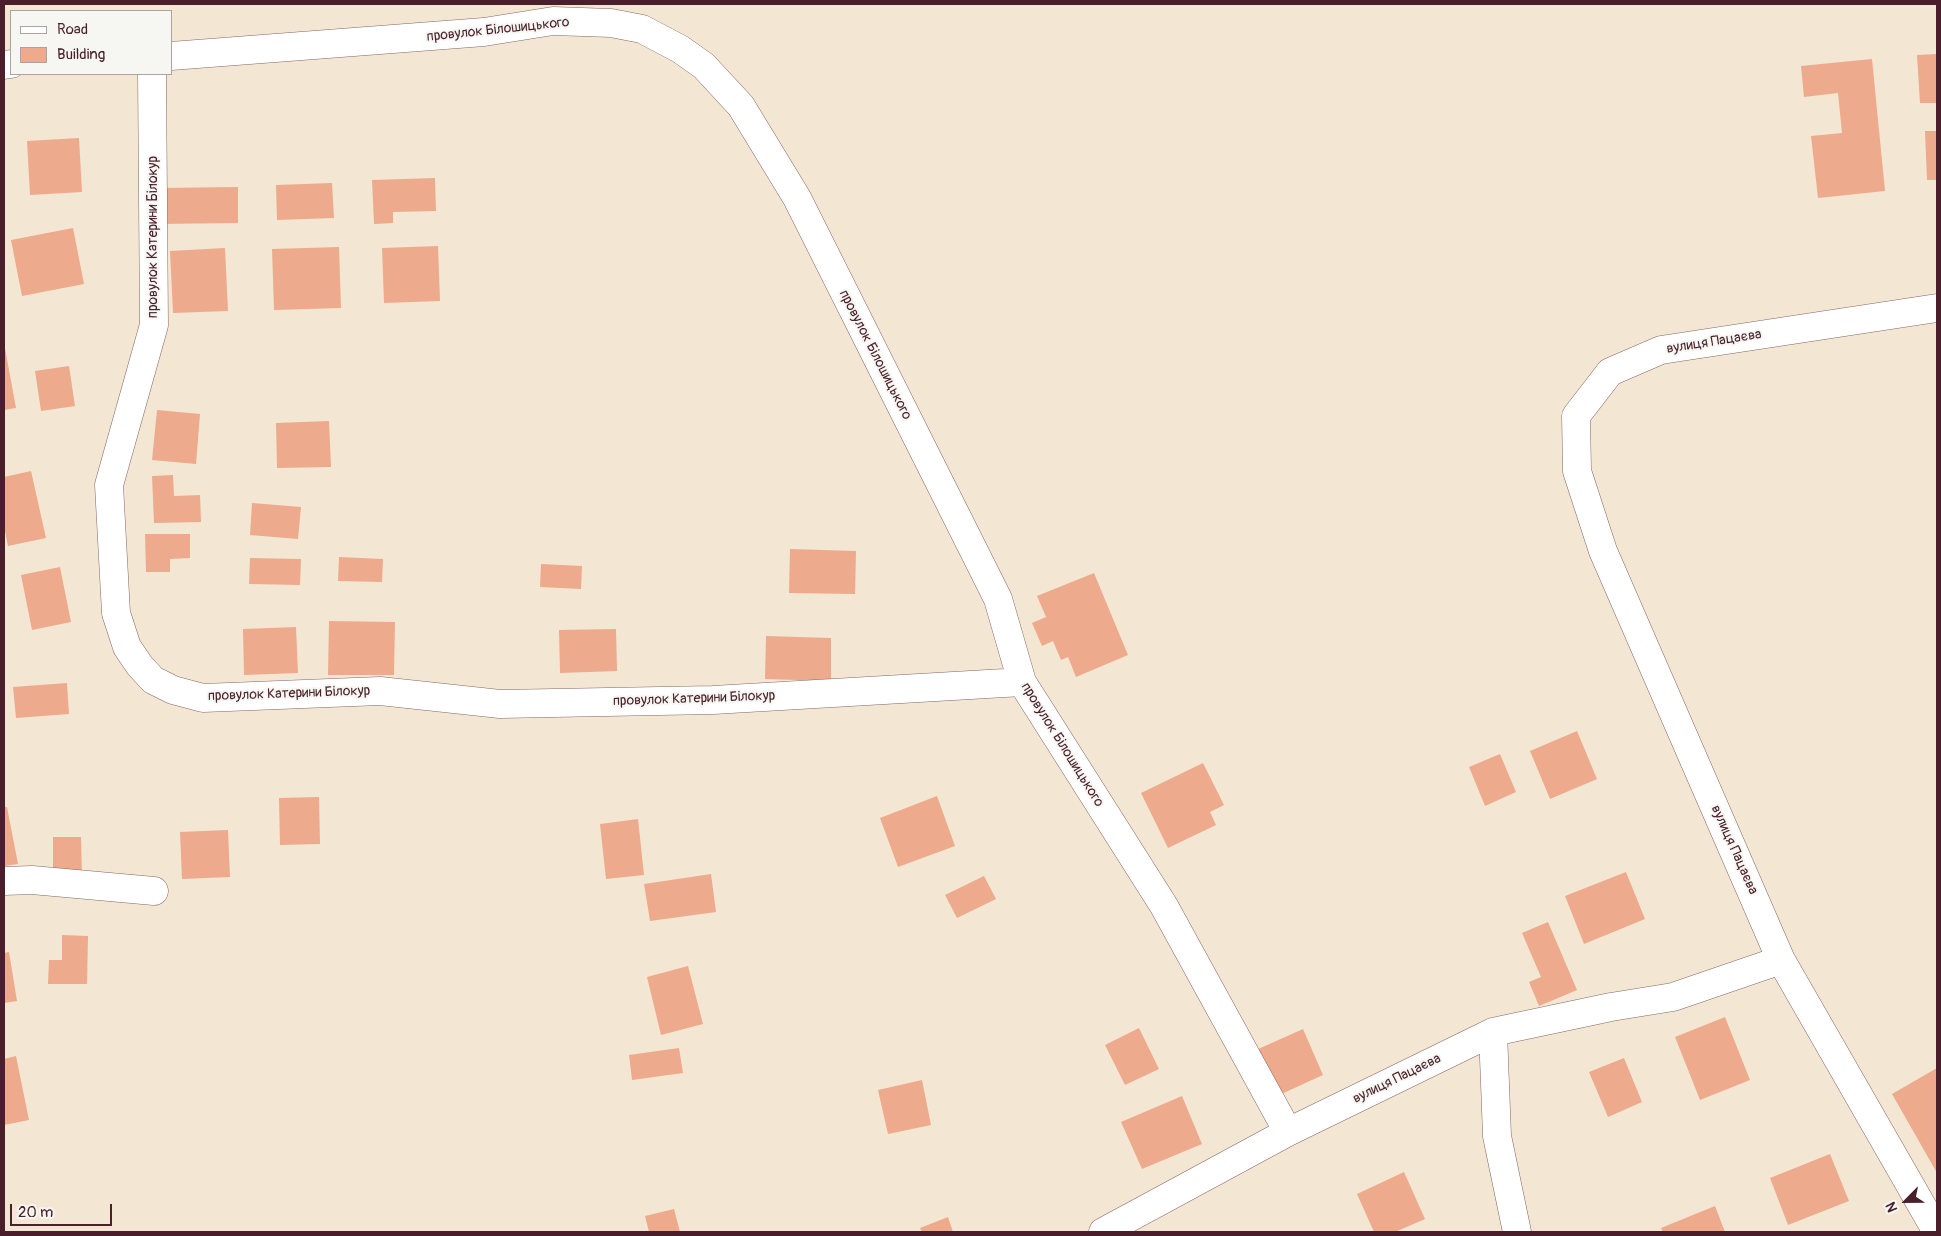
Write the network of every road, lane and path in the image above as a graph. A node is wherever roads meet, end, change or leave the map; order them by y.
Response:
1 (172, 56) edge
2 (152, 75) edge
3 (1937, 308) edge
4 (1022, 682) junction
5 (4, 881) edge
6 (154, 891) dead end
7 (1782, 960) junction
8 (1493, 1032) junction
9 (1288, 1132) junction
10 (1103, 1232) edge
11 (1517, 1232) edge
12 (1937, 1232) edge

1 - 4 street, провулок Білошицького
2 - 4 street, провулок Катерини Білокур
3 - 7 street, вулиця Пацаєва
4 - 9 street, провулок Білошицького
5 - 6 street
7 - 8 street, вулиця Пацаєва
7 - 12 street
8 - 9 street, вулиця Пацаєва
8 - 11 street
9 - 10 street, вулиця Пацаєва

